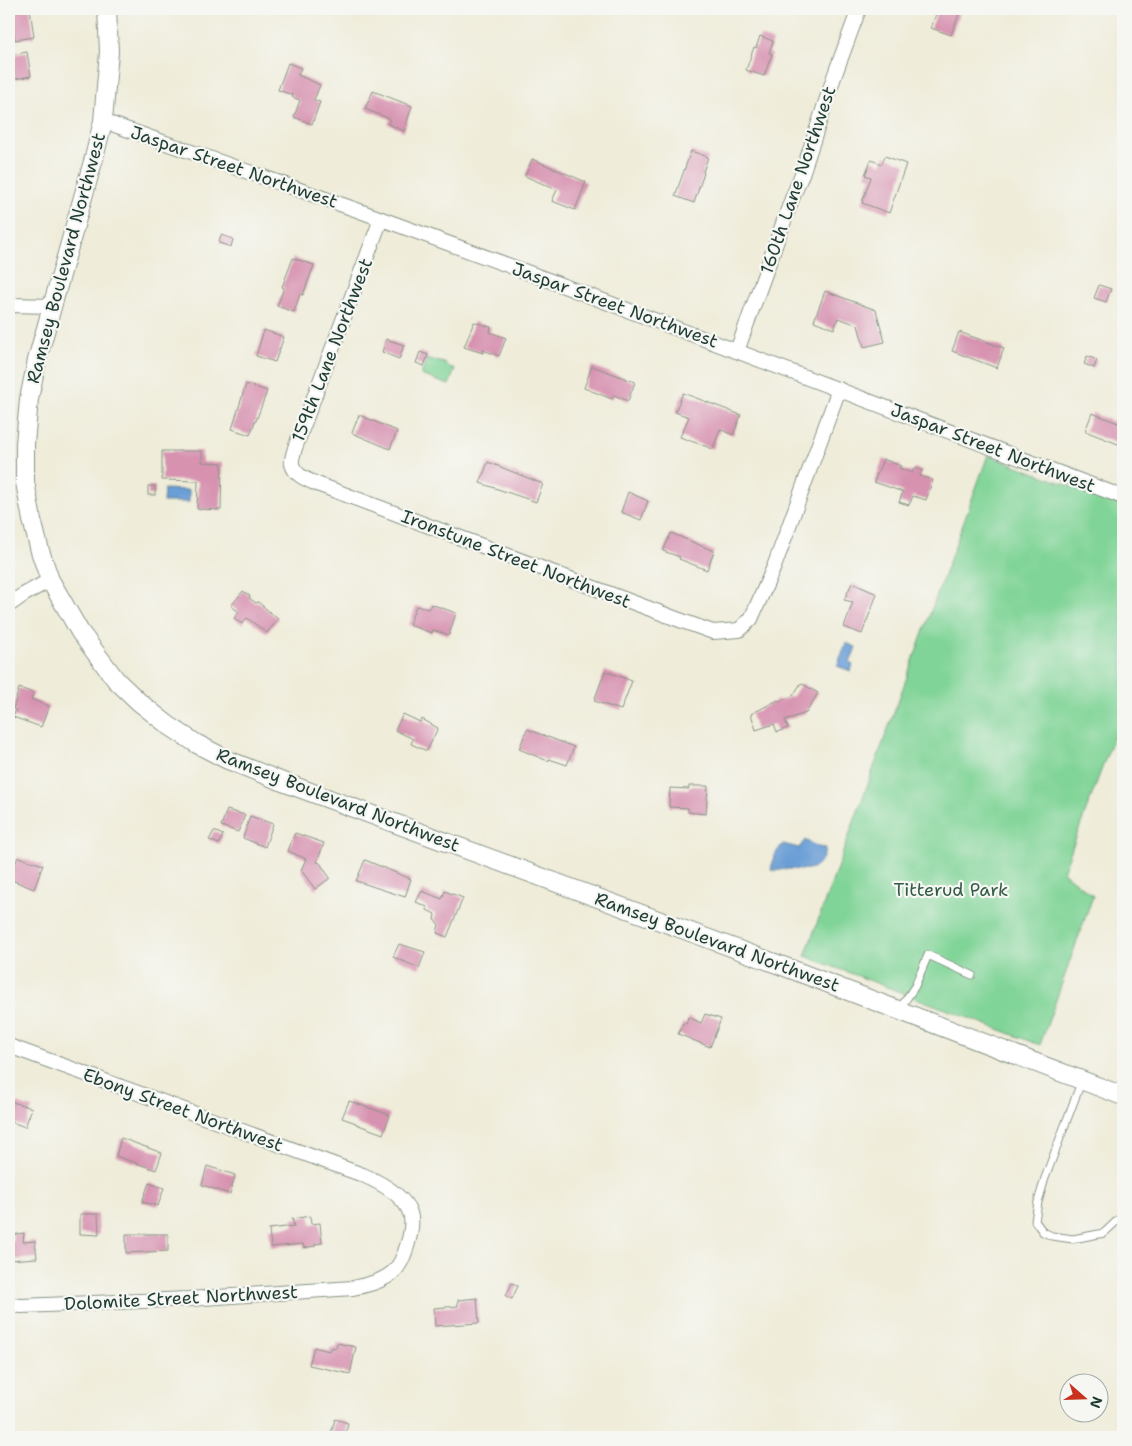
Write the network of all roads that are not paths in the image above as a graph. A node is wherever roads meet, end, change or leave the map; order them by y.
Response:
1 (106, 9) edge
2 (859, 9) edge
3 (103, 121) junction
4 (381, 219) junction
5 (9, 305) edge
6 (52, 306) junction
7 (737, 351) junction
8 (839, 390) junction
9 (303, 478) joint
10 (1123, 497) edge
11 (50, 580) junction
12 (9, 606) edge
13 (972, 975) dead end
14 (899, 1010) junction
15 (9, 1046) edge
16 (1082, 1080) junction
17 (1123, 1096) edge
18 (1123, 1215) edge
19 (353, 1288) joint
20 (9, 1305) edge

1 - 3 street, Ramsey Boulevard Northwest
2 - 7 street, 160th Lane Northwest
3 - 4 street, Jaspar Street Northwest
3 - 6 street, Ramsey Boulevard Northwest
4 - 7 street, Jaspar Street Northwest
4 - 9 street, 159th Lane Northwest
5 - 6 street
6 - 11 street, Ramsey Boulevard Northwest
7 - 8 street, Jaspar Street Northwest
8 - 9 street, Ironstune Street Northwest
8 - 10 street, Jaspar Street Northwest
11 - 12 street
11 - 14 street, Ramsey Boulevard Northwest
13 - 14 lane
14 - 16 street, Ramsey Boulevard Northwest
15 - 19 street, Ebony Street Northwest
16 - 17 street, Ramsey Boulevard Northwest
16 - 18 lane
19 - 20 street, Dolomite Street Northwest

